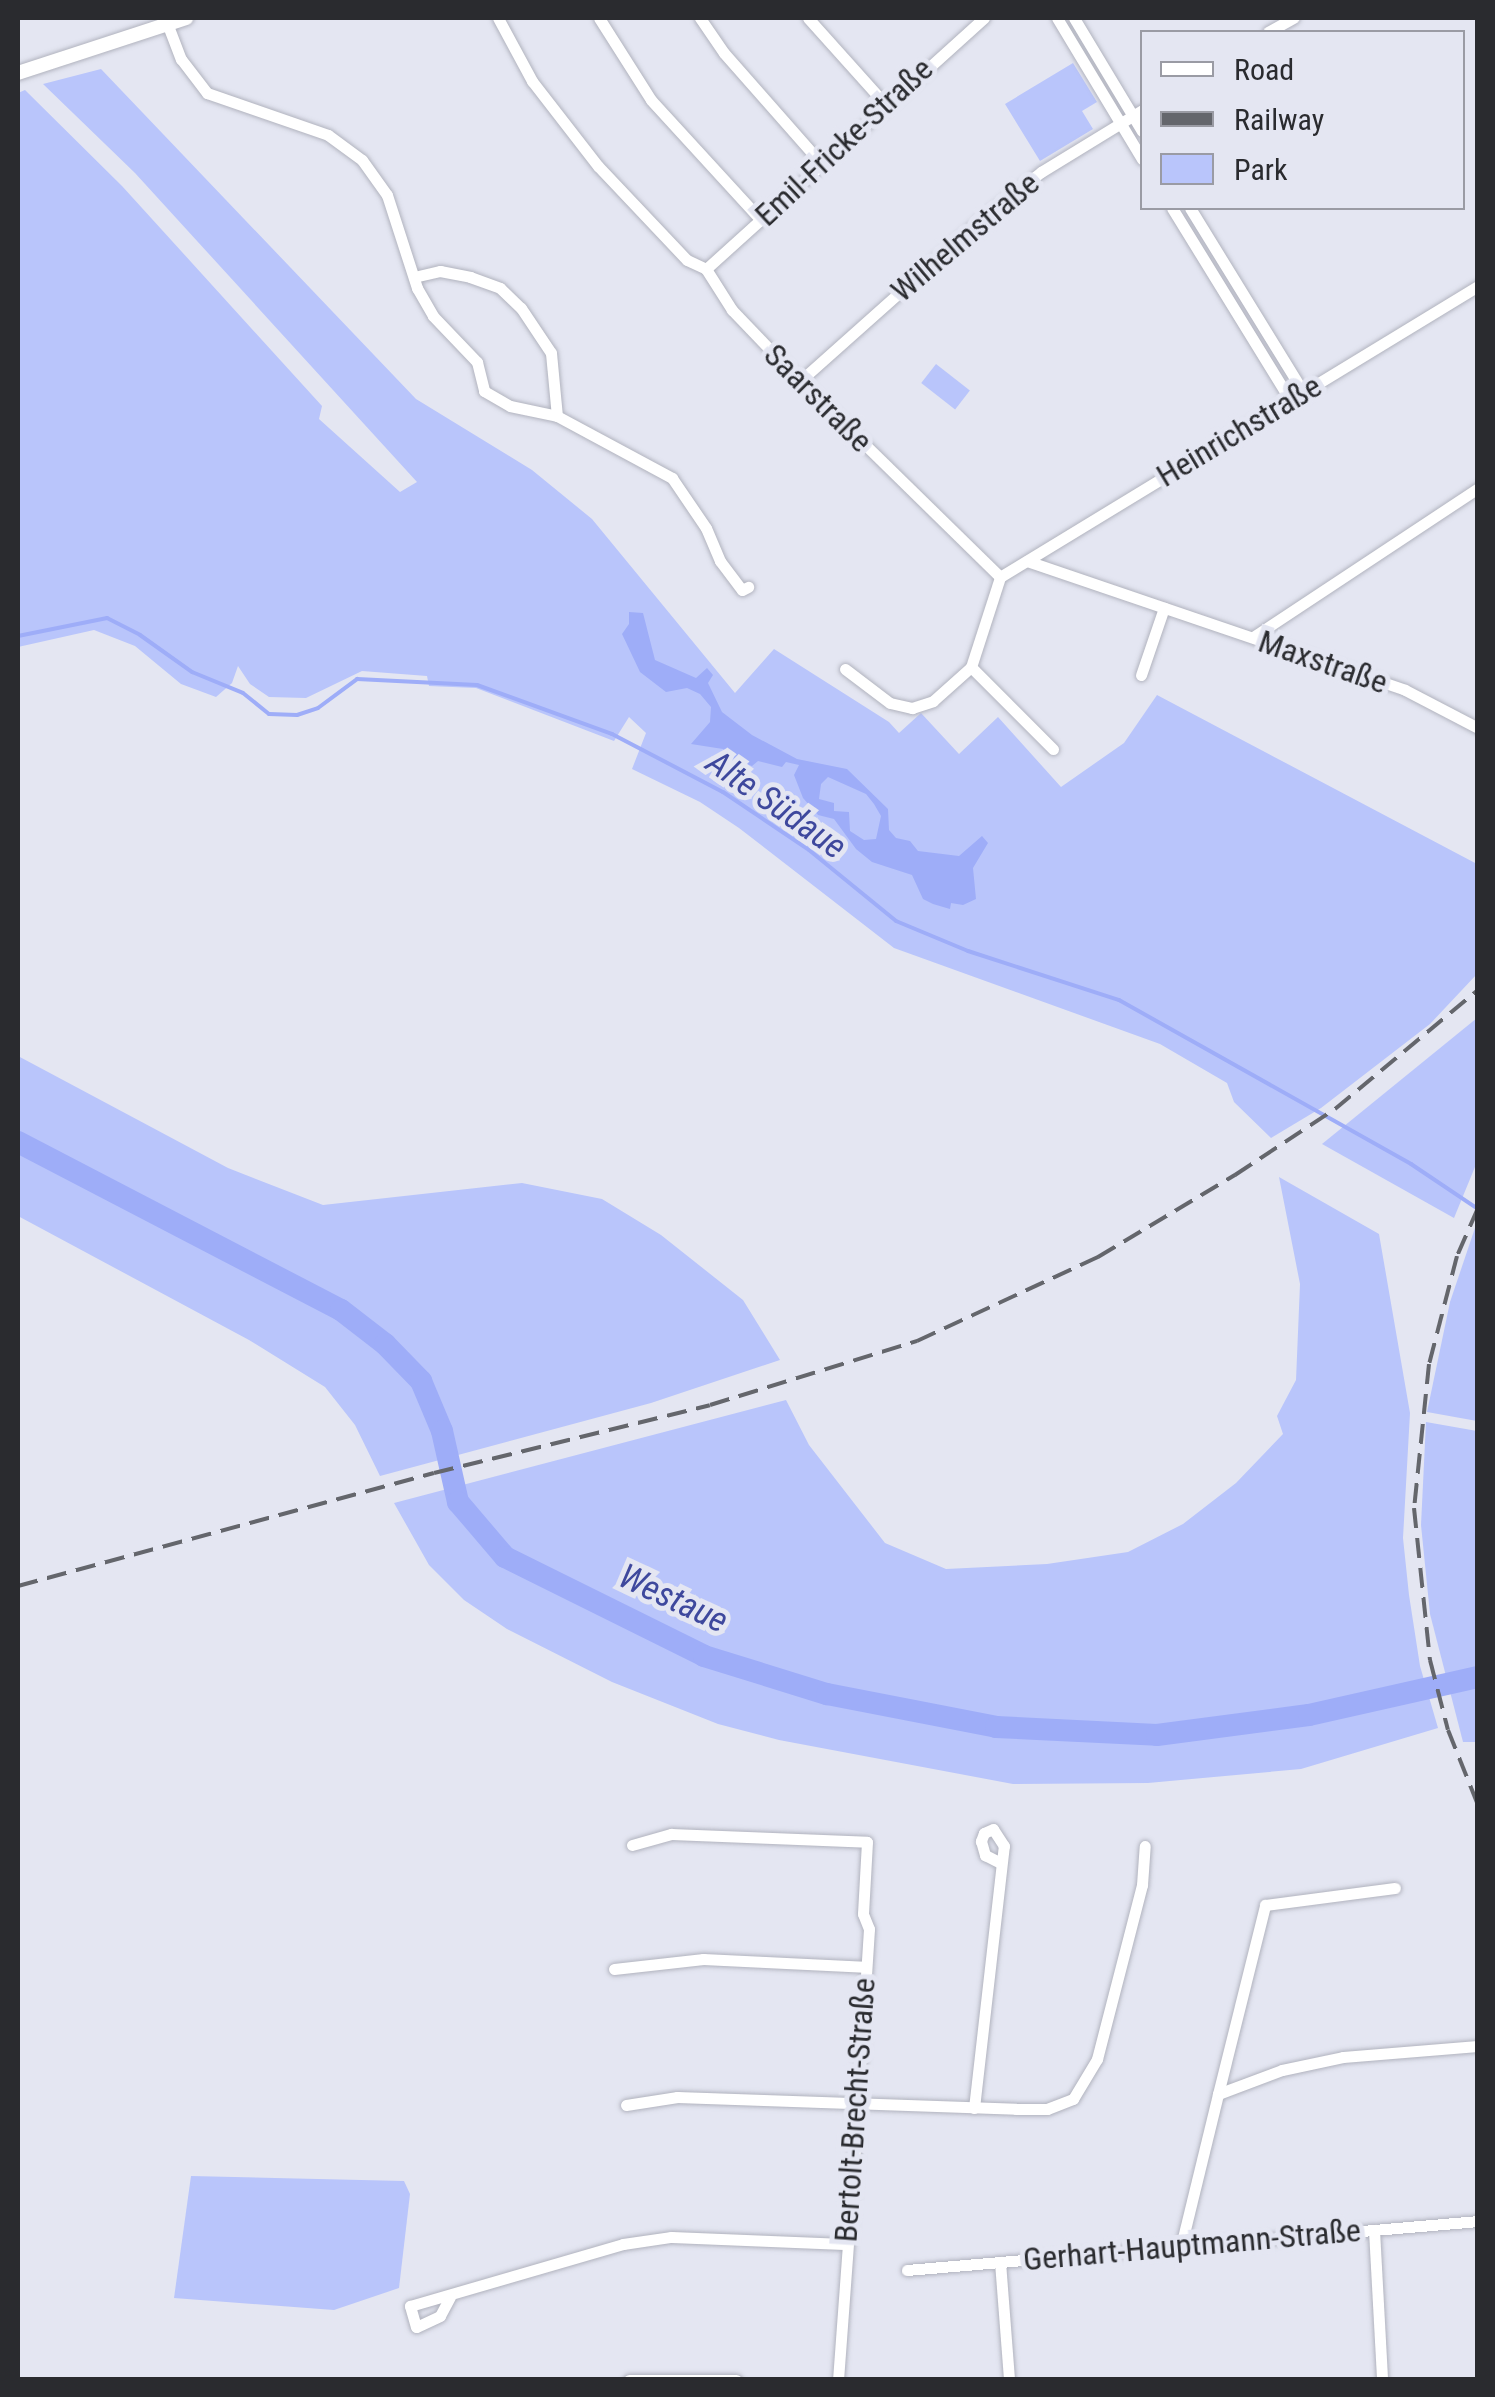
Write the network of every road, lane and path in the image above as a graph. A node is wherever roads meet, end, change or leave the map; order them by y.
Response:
1 (186, 18) edge
2 (498, 18) edge
3 (599, 18) edge
4 (700, 18) edge
5 (808, 18) edge
6 (984, 18) edge
7 (1057, 18) edge
8 (1074, 18) edge
9 (162, 22) edge
10 (18, 72) edge
11 (886, 105) junction
12 (1138, 113) edge
13 (1121, 124) junction
14 (1140, 156) edge
15 (822, 164) junction
16 (1173, 210) edge
17 (1191, 210) edge
18 (761, 220) junction
19 (706, 269) junction
20 (414, 277) junction
21 (1478, 286) edge
22 (800, 381) junction
23 (1303, 392) junction
24 (1290, 400) junction
25 (558, 416) junction
26 (1478, 488) edge
27 (1026, 561) junction
28 (1000, 577) junction
29 (748, 587) dead end
30 (1164, 608) junction
31 (1253, 637) junction
32 (971, 668) junction
33 (846, 669) dead end
34 (1142, 675) dead end
35 (1478, 728) edge
36 (1053, 749) dead end
37 (632, 1845) dead end
38 (1145, 1846) dead end
39 (999, 1862) dead end
40 (1396, 1888) dead end
41 (864, 1967) junction
42 (614, 1968) dead end
43 (1478, 2046) edge
44 (1218, 2094) junction
45 (626, 2105) dead end
46 (852, 2105) junction
47 (974, 2108) junction
48 (1478, 2221) edge
49 (1374, 2230) junction
50 (845, 2244) junction
51 (1181, 2246) junction
52 (1000, 2262) junction
53 (907, 2270) dead end
54 (450, 2297) dead end
55 (665, 2378) edge
56 (629, 2380) edge
57 (736, 2380) edge
58 (838, 2380) edge
59 (1009, 2380) edge
60 (1382, 2380) edge

1 - 9 street
2 - 19 street, Saarstraße
3 - 18 street
4 - 15 street
5 - 11 street
6 - 11 street, Emil-Fricke-Straße
7 - 13 street
8 - 12 street
9 - 10 street
9 - 20 street
11 - 15 street, Emil-Fricke-Straße
12 - 13 street, Wilhelmstraße
13 - 14 street
13 - 22 street, Wilhelmstraße
15 - 18 street, Emil-Fricke-Straße
16 - 24 street
17 - 23 street
18 - 19 street, Emil-Fricke-Straße
19 - 22 street, Saarstraße
20 - 25 street
20 - 25 street
21 - 23 street, Heinrichstraße
22 - 28 street, Saarstraße
23 - 24 street, Heinrichstraße
24 - 27 street, Heinrichstraße
25 - 29 street
26 - 31 street
27 - 28 street, Heinrichstraße
27 - 30 street, Maxstraße
28 - 32 street
30 - 31 street, Maxstraße
30 - 34 street
31 - 35 street, Maxstraße
32 - 33 street
32 - 36 street
37 - 41 street, Bertolt-Brecht-Straße
38 - 47 street
39 - 47 street
40 - 44 street
41 - 42 street
41 - 46 street, Bertolt-Brecht-Straße
43 - 44 street
44 - 51 street
45 - 46 street
46 - 47 street
46 - 50 street, Bertolt-Brecht-Straße
48 - 49 street, Gerhart-Hauptmann-Straße
49 - 51 street, Gerhart-Hauptmann-Straße
49 - 60 street
50 - 54 street
50 - 58 street, Bertolt-Brecht-Straße
51 - 52 street, Gerhart-Hauptmann-Straße
52 - 53 street, Gerhart-Hauptmann-Straße
52 - 59 street
55 - 56 street
55 - 57 street

